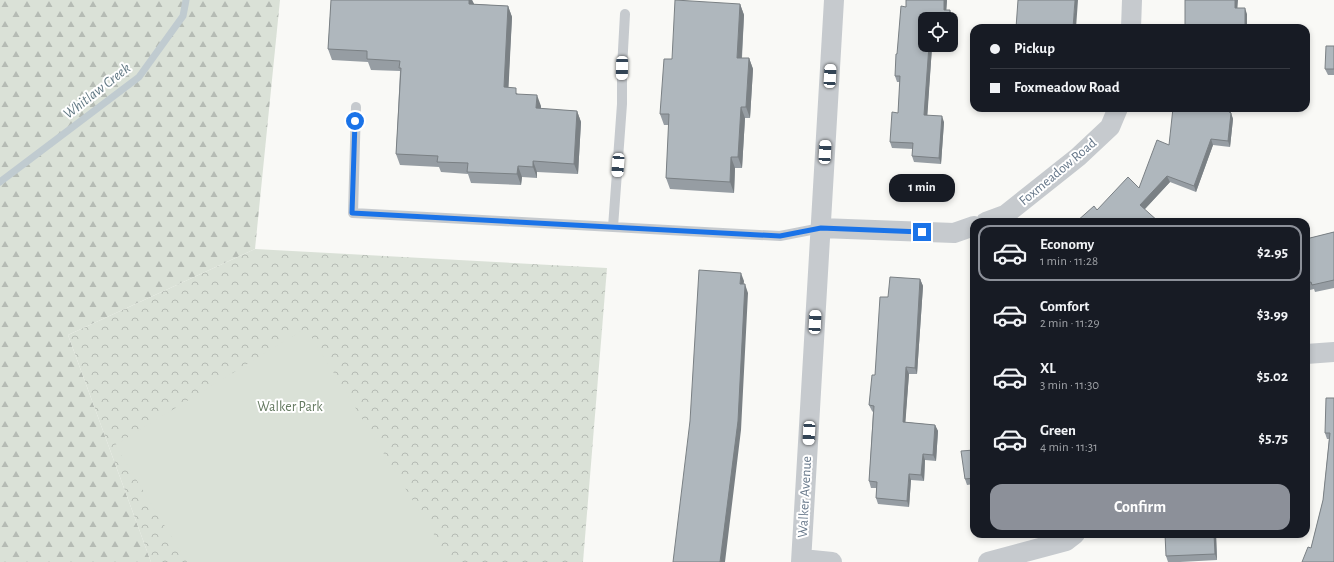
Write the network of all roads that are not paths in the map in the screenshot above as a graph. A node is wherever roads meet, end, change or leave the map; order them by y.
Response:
1 (834, 0) edge
2 (1132, 0) edge
3 (625, 14) dead end
4 (1131, 24) edge
5 (356, 107) dead end
6 (1116, 112) edge
7 (997, 218) edge
8 (613, 227) junction
9 (970, 227) edge
10 (821, 228) junction
11 (1334, 352) edge
12 (1310, 354) edge
13 (1070, 538) edge
14 (801, 560) edge
15 (832, 562) edge
16 (988, 562) edge

1 - 10 street, Walker Avenue
2 - 4 street
3 - 8 lane
5 - 8 lane
6 - 7 street, Foxmeadow Road
8 - 10 lane
9 - 10 street
10 - 14 street, Walker Avenue
11 - 12 street
13 - 16 street
14 - 15 street

